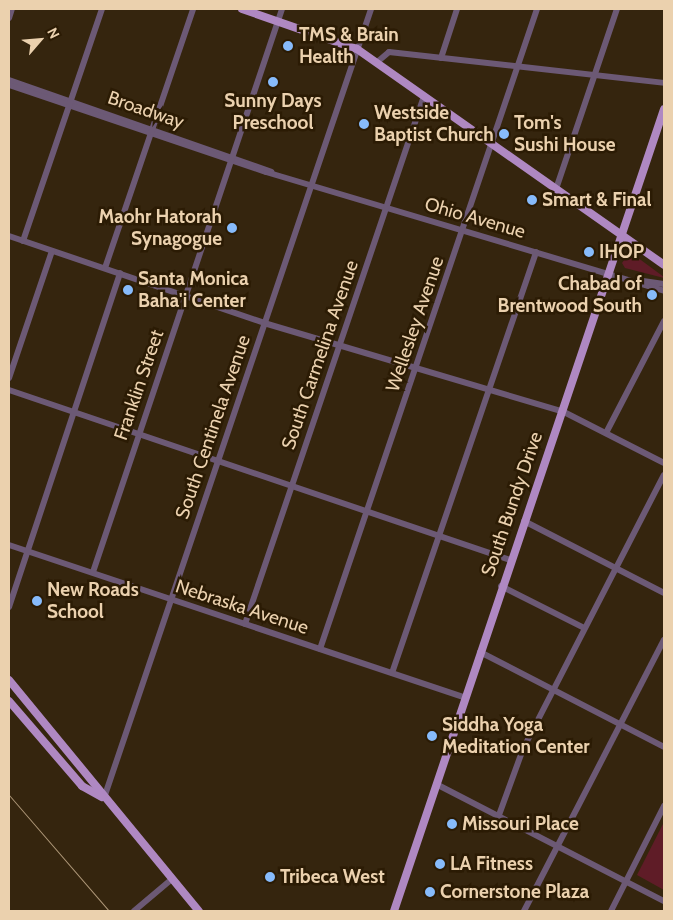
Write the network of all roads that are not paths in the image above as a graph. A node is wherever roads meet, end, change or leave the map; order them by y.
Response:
1 (12, 9) edge
2 (102, 9) edge
3 (193, 9) edge
4 (242, 9) edge
5 (282, 9) edge
6 (371, 9) edge
7 (457, 9) edge
8 (537, 9) edge
9 (617, 9) edge
10 (9, 18) edge
11 (278, 21) junction
12 (357, 49) junction
13 (441, 58) junction
14 (376, 63) junction
15 (517, 66) junction
16 (595, 75) junction
17 (9, 80) edge
18 (664, 83) edge
19 (9, 85) edge
20 (424, 96) junction
21 (70, 103) junction
22 (664, 109) edge
23 (152, 131) junction
24 (491, 143) junction
25 (232, 158) junction
26 (312, 185) junction
27 (556, 189) junction
28 (386, 208) junction
29 (462, 230) junction
30 (621, 235) junction
31 (9, 236) edge
32 (24, 241) junction
33 (52, 250) junction
34 (536, 252) junction
35 (664, 265) edge
36 (105, 268) junction
37 (120, 273) junction
38 (610, 273) junction
39 (631, 279) junction
40 (664, 284) edge
41 (664, 291) edge
42 (185, 295) junction
43 (664, 321) edge
44 (264, 323) junction
45 (340, 346) junction
46 (416, 368) junction
47 (9, 378) edge
48 (488, 389) junction
49 (9, 390) edge
50 (562, 411) junction
51 (74, 412) junction
52 (606, 433) junction
53 (138, 434) junction
54 (217, 461) junction
55 (664, 463) edge
56 (664, 474) edge
57 (292, 486) junction
58 (367, 511) junction
59 (524, 521) junction
60 (439, 536) junction
61 (9, 545) edge
62 (27, 551) junction
63 (510, 560) junction
64 (616, 568) junction
65 (93, 572) junction
66 (501, 586) junction
67 (664, 593) edge
68 (170, 599) junction
69 (9, 607) edge
70 (245, 624) junction
71 (584, 628) junction
72 (664, 640) edge
73 (320, 649) junction
74 (480, 652) junction
75 (392, 673) junction
76 (9, 680) edge
77 (553, 690) junction
78 (466, 698) junction
79 (9, 701) edge
80 (620, 724) junction
81 (664, 746) edge
82 (438, 785) junction
83 (104, 798) junction
84 (664, 806) edge
85 (499, 815) junction
86 (558, 846) junction
87 (172, 879) junction
88 (626, 881) junction
89 (664, 901) edge
90 (134, 911) edge
91 (199, 911) edge
92 (394, 911) edge
93 (524, 911) edge
94 (610, 911) edge

1 - 10 street
2 - 21 street
3 - 23 street
4 - 11 main road
5 - 11 street, Franklin Street
6 - 12 street, South Centinela Avenue
7 - 13 street
8 - 15 street, Wellesley Avenue
9 - 16 street
11 - 12 main road
11 - 25 street, Franklin Street
12 - 14 main road
12 - 26 street, South Centinela Avenue
13 - 14 street
13 - 15 street
14 - 20 main road
15 - 16 street
15 - 24 street, Wellesley Avenue
16 - 18 street
16 - 27 street
17 - 21 street, Broadway
19 - 21 street, Broadway
20 - 24 main road
20 - 28 street, South Carmelina Avenue
21 - 23 street, Broadway
21 - 32 street
22 - 30 main road, South Bundy Drive
23 - 25 street, Broadway
23 - 36 street
24 - 27 main road
24 - 29 street, Wellesley Avenue
25 - 26 street, Broadway
25 - 42 street, Franklin Street
26 - 28 street, Ohio Avenue
26 - 44 street, South Centinela Avenue
27 - 30 main road
28 - 29 street, Ohio Avenue
28 - 45 street, South Carmelina Avenue
29 - 34 street, Ohio Avenue
29 - 46 street, Wellesley Avenue
30 - 35 main road
30 - 38 main road, South Bundy Drive
31 - 32 street
32 - 33 street
33 - 36 street
33 - 47 street
34 - 38 street, Ohio Avenue
34 - 48 street
36 - 37 street
37 - 42 street
37 - 51 street
38 - 39 street, Ohio Avenue
38 - 50 main road, South Bundy Drive
39 - 40 street, Ohio Avenue
39 - 41 street, Ohio Avenue
42 - 44 street
42 - 53 street, Franklin Street
43 - 52 street
44 - 45 street
44 - 54 street, South Centinela Avenue
45 - 46 street
45 - 57 street, South Carmelina Avenue
46 - 48 street
46 - 58 street, Wellesley Avenue
48 - 50 street
48 - 60 street
49 - 51 street
50 - 52 street
50 - 59 main road, South Bundy Drive
51 - 53 street
51 - 62 street
52 - 55 street
53 - 54 street
53 - 65 street, Franklin Street
54 - 57 street
54 - 68 street, South Centinela Avenue
56 - 64 street
57 - 58 street
57 - 70 street, South Carmelina Avenue
58 - 60 street
58 - 73 street, Wellesley Avenue
59 - 63 main road, South Bundy Drive
59 - 64 street
60 - 63 street
60 - 75 street
61 - 62 street, Nebraska Avenue
62 - 65 street, Nebraska Avenue
62 - 69 street
63 - 66 main road, South Bundy Drive
64 - 67 street
64 - 71 street
65 - 68 street, Nebraska Avenue
66 - 71 street
66 - 74 main road, South Bundy Drive
68 - 70 street, Nebraska Avenue
68 - 83 street, South Centinela Avenue
70 - 73 street, Nebraska Avenue
71 - 77 street
72 - 80 street
73 - 75 street, Nebraska Avenue
74 - 77 street
74 - 78 main road, South Bundy Drive
75 - 78 street, Nebraska Avenue
76 - 83 main road
77 - 80 street
77 - 85 street
78 - 82 main road, South Bundy Drive
79 - 83 main road
80 - 81 street
80 - 86 street
82 - 85 street
82 - 92 main road, South Bundy Drive
83 - 87 main road
84 - 88 street
85 - 86 street
86 - 88 street
86 - 93 street
87 - 90 street
87 - 91 main road
88 - 89 street
88 - 94 street

